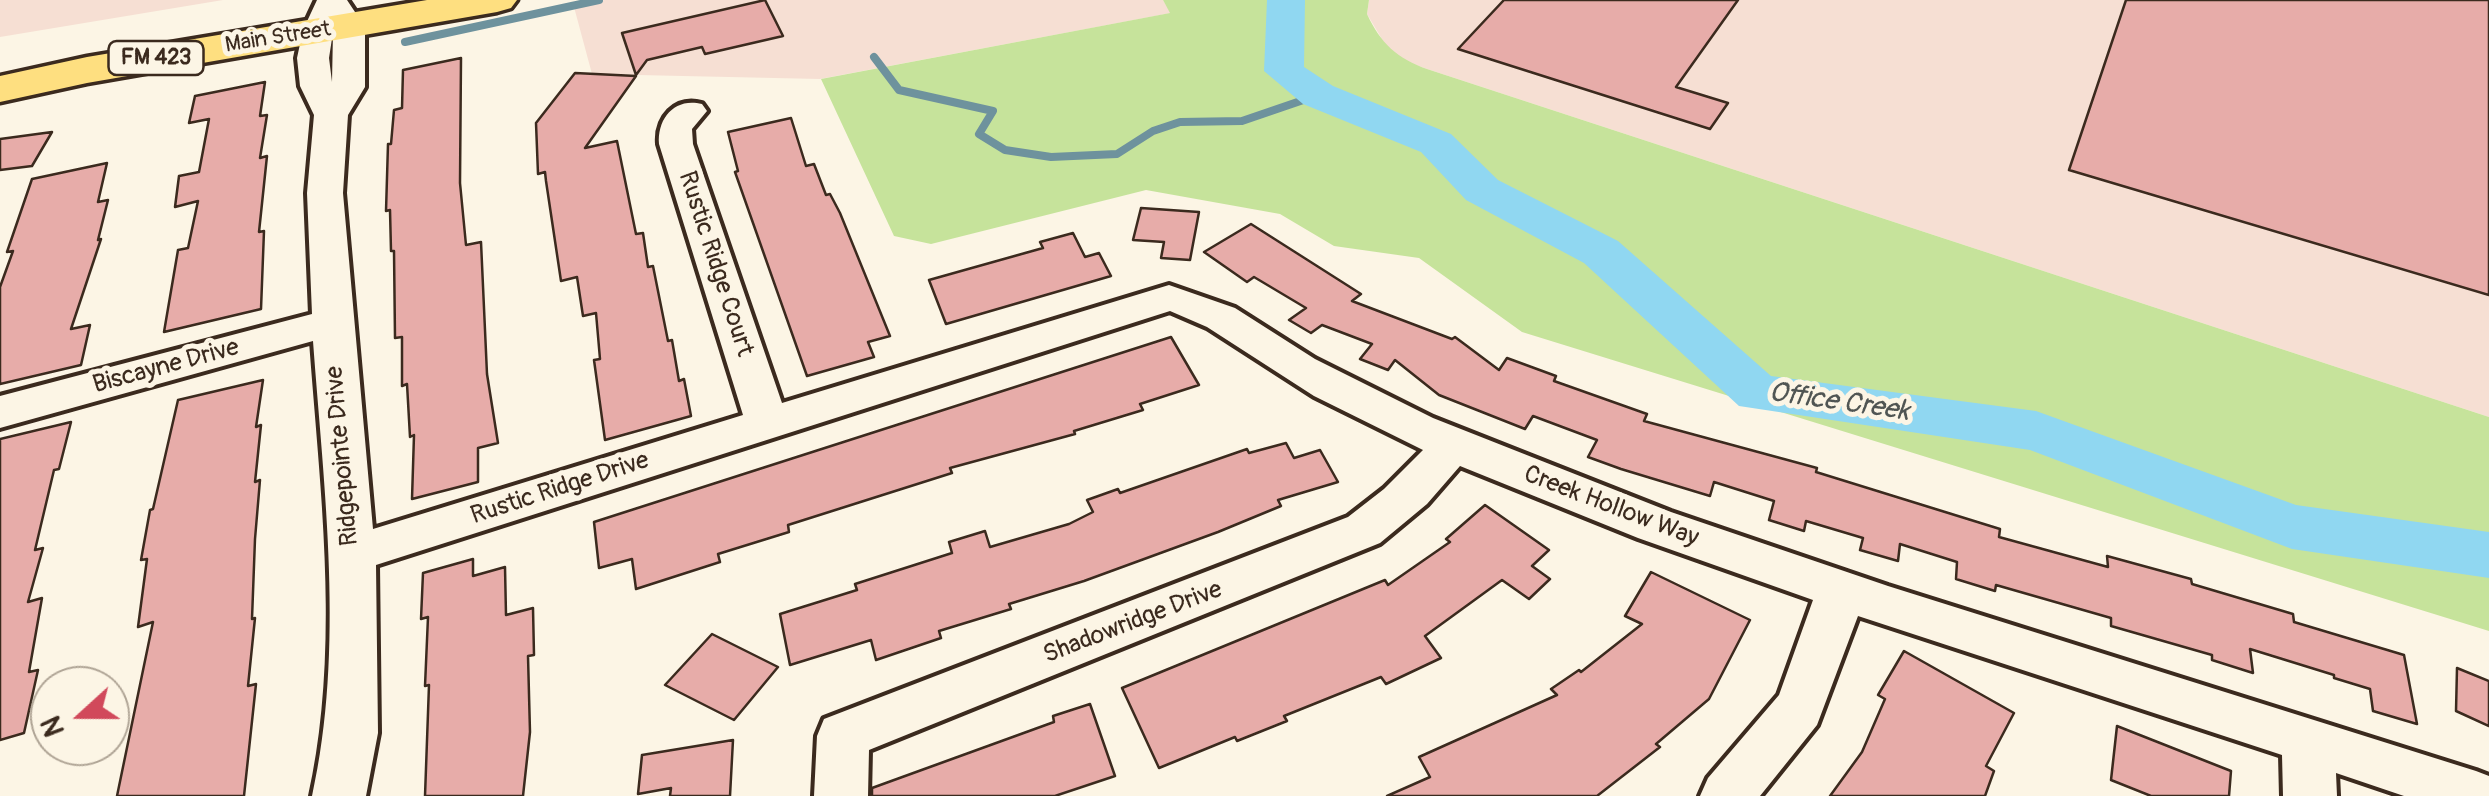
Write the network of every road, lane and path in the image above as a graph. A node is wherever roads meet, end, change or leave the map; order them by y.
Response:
1 (497, 0) edge
2 (331, 12) edge
3 (0, 57) edge
4 (0, 88) edge
5 (690, 111) dead end
6 (332, 322) junction
7 (0, 412) edge
8 (767, 422) junction
9 (1451, 445) junction
10 (352, 554) junction
11 (1840, 590) junction
12 (2308, 740) junction
13 (339, 796) edge
14 (841, 796) edge
15 (1727, 796) edge
16 (2310, 796) edge
17 (2476, 796) edge

1 - 2 main road, Main Street / FM 423
2 - 3 main road, Main Street / FM 423
2 - 4 main road, Main Street / FM 423
2 - 6 street, Ridgepointe Drive
5 - 8 street, Rustic Ridge Court
6 - 7 street, Biscayne Drive
6 - 10 street, Ridgepointe Drive
8 - 9 street, Creek Hollow Way
8 - 10 street, Rustic Ridge Drive
9 - 11 street, Creek Hollow Way
9 - 14 street, Shadowridge Drive
10 - 13 street, Ridgepointe Drive
11 - 12 street, Creek Hollow Way
11 - 15 street
12 - 16 street
12 - 17 street, Creek Hollow Way

